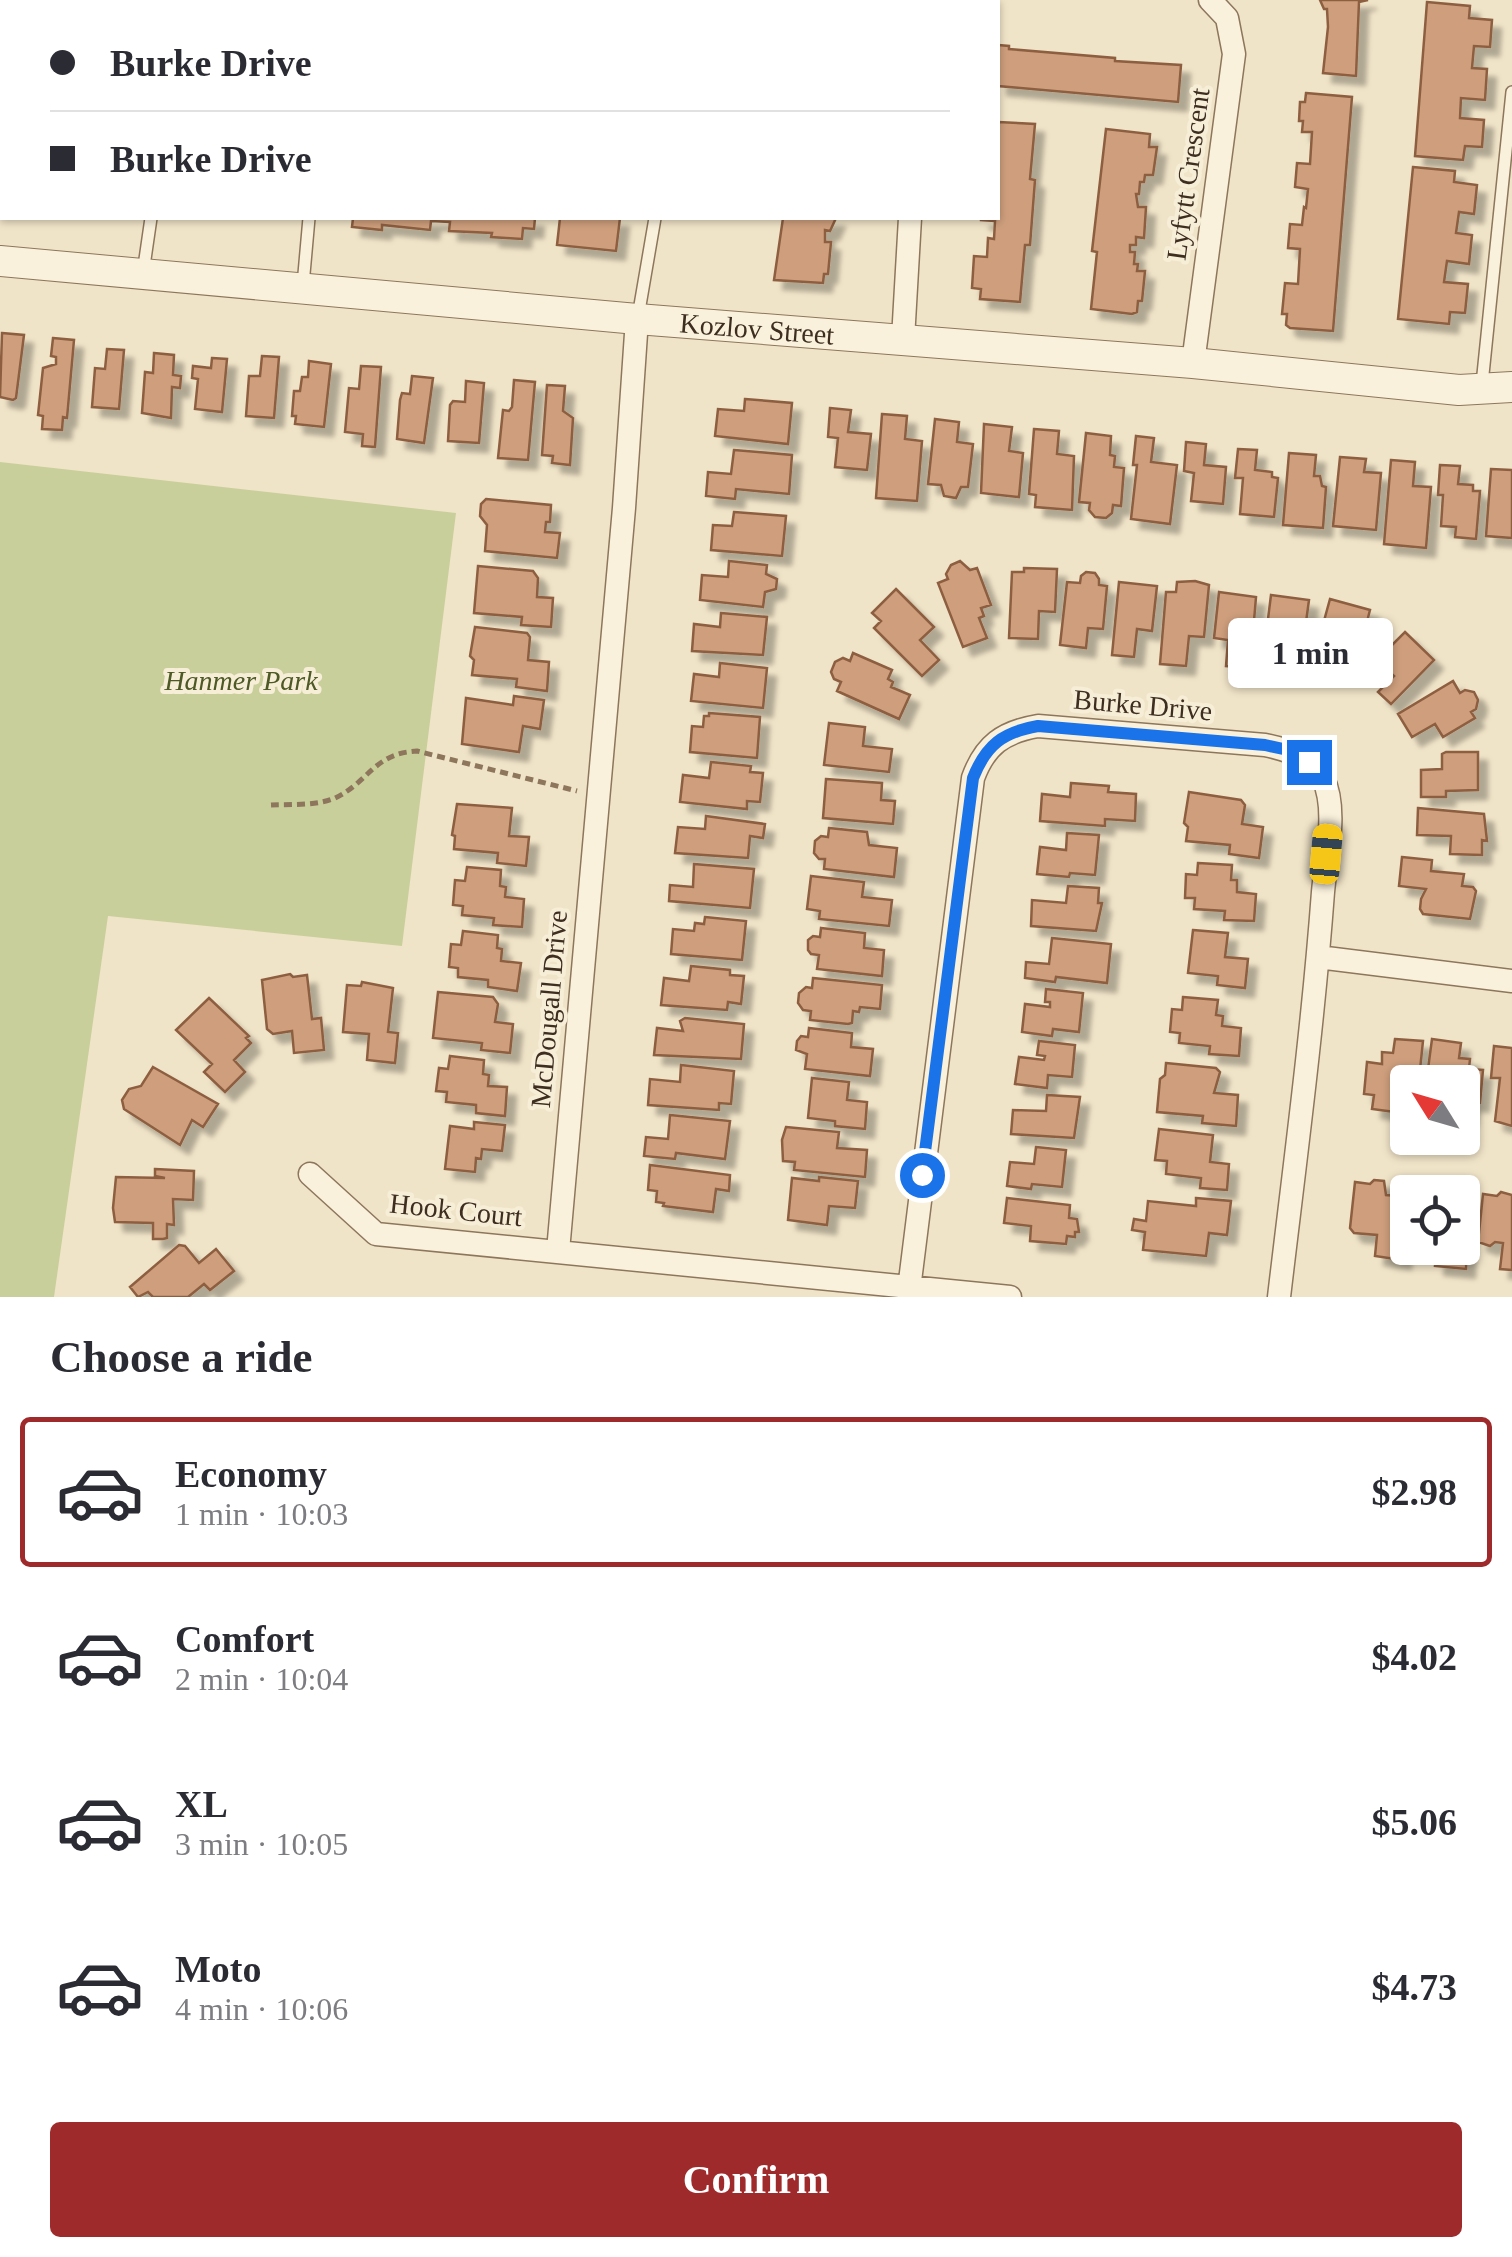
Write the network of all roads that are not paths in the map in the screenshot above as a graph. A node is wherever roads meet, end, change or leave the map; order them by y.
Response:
1 (1210, 0) edge
2 (1512, 92) edge
3 (151, 220) edge
4 (309, 220) edge
5 (655, 220) edge
6 (910, 220) edge
7 (0, 261) edge
8 (143, 275) junction
9 (302, 289) junction
10 (637, 319) junction
11 (903, 339) junction
12 (1193, 364) junction
13 (1512, 388) edge
14 (1481, 389) junction
15 (1318, 957) junction
16 (1512, 981) edge
17 (310, 1174) dead end
18 (558, 1251) junction
19 (908, 1292) edge
20 (1010, 1297) edge
21 (1279, 1297) edge

1 - 12 street, Lyfytt Crescent
2 - 14 lane
3 - 8 lane
4 - 9 lane
5 - 10 lane
6 - 11 street
7 - 8 street, Kozlov Street
8 - 9 street, Kozlov Street
9 - 10 street, Kozlov Street
10 - 11 street, Kozlov Street
10 - 18 street, McDougall Drive
11 - 12 street, Kozlov Street
12 - 14 street, Kozlov Street
13 - 14 street, Kozlov Street
15 - 16 street
15 - 19 street, Burke Drive
15 - 21 street, Burke Drive
17 - 18 street, Hook Court
18 - 19 street
19 - 20 street

